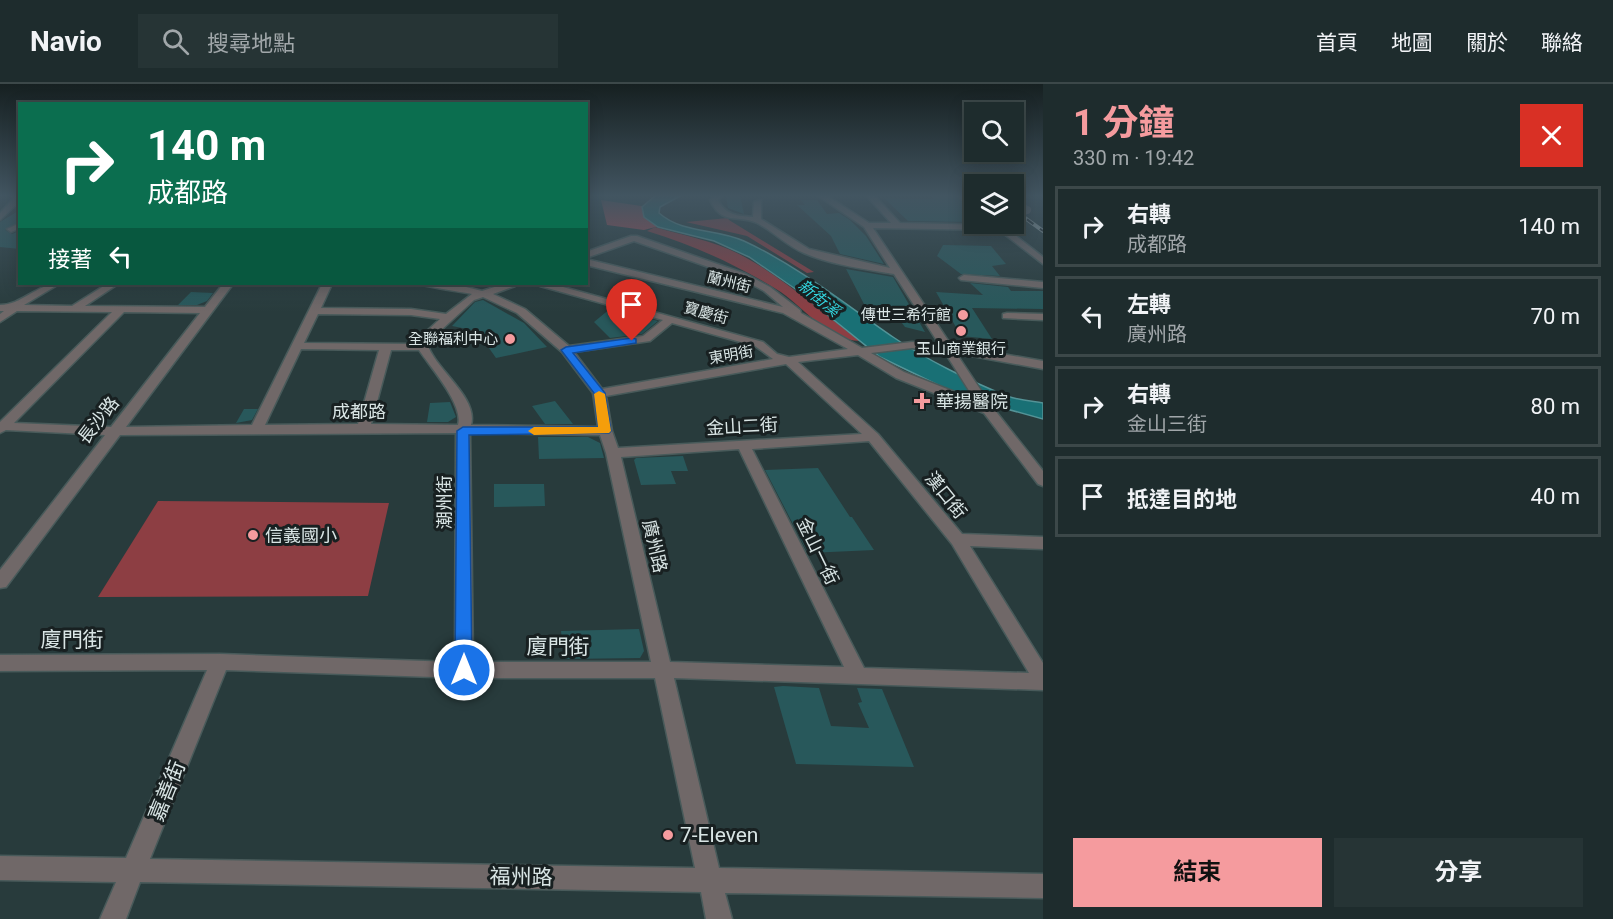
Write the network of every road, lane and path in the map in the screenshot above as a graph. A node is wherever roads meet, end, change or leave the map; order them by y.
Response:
1 (778, 234) edge
2 (873, 234) edge
3 (1009, 234) edge
4 (588, 254) edge
5 (1043, 261) edge
6 (588, 262) edge
7 (897, 272) junction
8 (964, 278) dead end
9 (52, 285) edge
10 (111, 285) edge
11 (227, 285) edge
12 (327, 285) edge
13 (448, 285) edge
14 (509, 285) edge
15 (547, 285) edge
16 (1043, 285) edge
17 (485, 294) junction
18 (76, 307) junction
19 (0, 308) edge
20 (13, 308) junction
21 (122, 308) junction
22 (208, 310) junction
23 (314, 311) junction
24 (1007, 316) dead end
25 (1043, 316) edge
26 (448, 317) junction
27 (801, 317) junction
28 (0, 319) edge
29 (671, 319) junction
30 (297, 346) junction
31 (386, 346) junction
32 (422, 347) junction
33 (947, 348) junction
34 (566, 350) junction
35 (863, 350) junction
36 (789, 360) junction
37 (1043, 365) edge
38 (599, 393) junction
39 (987, 408) junction
40 (1, 427) edge
41 (363, 428) junction
42 (257, 429) junction
43 (113, 431) junction
44 (463, 431) junction
45 (605, 431) junction
46 (873, 437) junction
47 (743, 444) junction
48 (613, 453) junction
49 (1043, 481) edge
50 (958, 540) junction
51 (1043, 543) edge
52 (0, 582) edge
53 (220, 662) junction
54 (0, 663) edge
55 (464, 670) junction
56 (664, 670) junction
57 (857, 674) junction
58 (1043, 681) edge
59 (0, 868) edge
60 (134, 870) junction
61 (711, 880) junction
62 (1043, 886) edge
63 (114, 919) edge
64 (719, 919) edge

1 - 7 street
2 - 7 street
3 - 5 street
4 - 27 street
6 - 27 street, 蘭州街
7 - 33 street
8 - 16 street
9 - 20 street
10 - 18 street
11 - 22 street, 長沙路
12 - 23 street
13 - 17 street, 廣州路
14 - 17 street
15 - 29 street, 寶慶街
17 - 26 street
17 - 34 street, 廣州路
18 - 20 street
18 - 21 street
19 - 20 street
20 - 28 street
21 - 22 street
21 - 40 street
22 - 43 street, 長沙路
23 - 26 street
23 - 30 street
24 - 25 street
26 - 32 street
27 - 35 street, 蘭州街
29 - 34 street
29 - 36 street, 寶慶街
30 - 31 street
30 - 42 street
31 - 32 street
31 - 41 street
32 - 44 street, 潮州街
33 - 35 street, 東明街
33 - 37 street
33 - 39 street
34 - 38 street, 廣州路
35 - 36 street, 東明街
35 - 39 street, 蘭州街
36 - 38 street, 東明街
36 - 46 street, 漢口街
38 - 45 street, 廣州路
39 - 49 street
40 - 43 street, 成都路
41 - 42 street, 成都路
41 - 44 street, 成都路
42 - 43 street, 成都路
43 - 52 street, 長沙路
44 - 45 street, 成都路
44 - 55 street, 潮州街
45 - 48 street, 廣州路
46 - 47 street, 金山二街
46 - 50 street, 漢口街
47 - 48 street, 金山二街
47 - 57 street, 金山一街
48 - 56 street, 廣州路
50 - 51 street
50 - 58 street, 漢口街
53 - 54 street, 廈門街
53 - 55 street, 廈門街
53 - 60 street, 嘉善街
55 - 56 street, 廈門街
56 - 57 street, 廈門街
56 - 61 street, 廣州路
57 - 58 street, 廈門街
59 - 60 street, 福州路
60 - 61 street, 福州路
60 - 63 street, 嘉善街
61 - 62 street, 福州路
61 - 64 street, 廣州路

